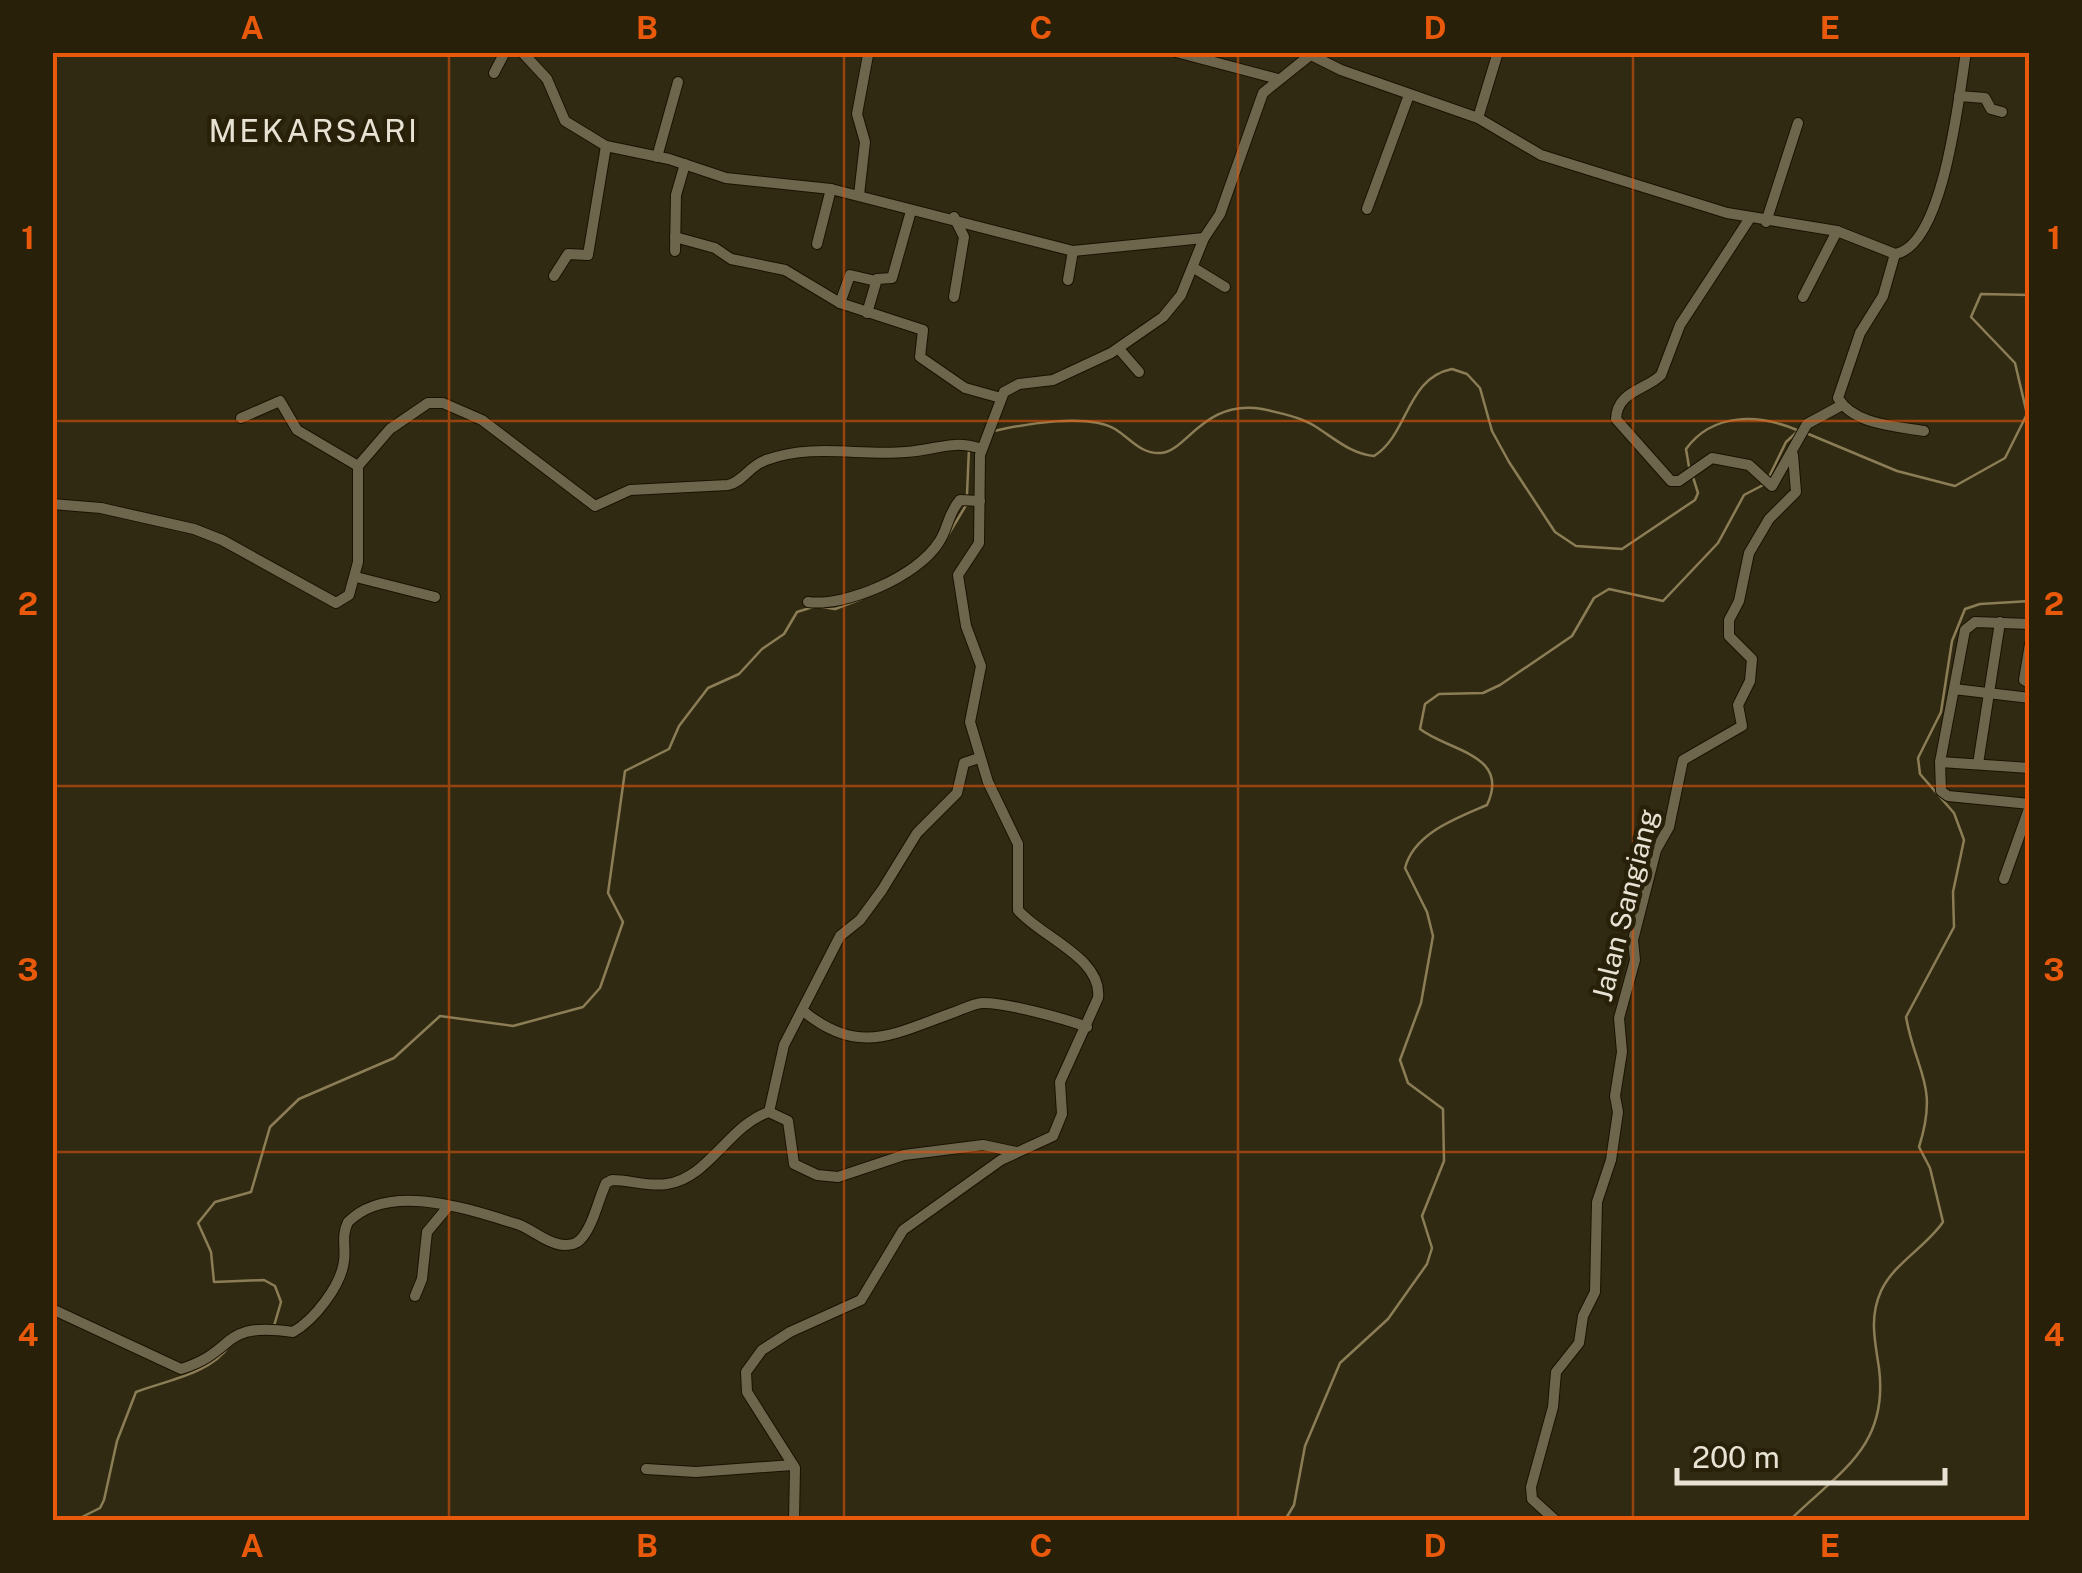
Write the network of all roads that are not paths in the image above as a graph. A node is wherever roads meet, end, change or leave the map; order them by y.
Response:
1 (505, 52) edge
2 (522, 52) edge
3 (1176, 52) edge
4 (1498, 52) edge
5 (1966, 52) edge
6 (1313, 54) edge
7 (868, 55) edge
8 (494, 73) dead end
9 (1278, 78) junction
10 (678, 82) dead end
11 (1409, 96) junction
12 (1959, 96) junction
13 (2002, 112) dead end
14 (1478, 118) junction
15 (1798, 123) dead end
16 (606, 146) junction
17 (658, 156) junction
18 (684, 164) junction
19 (831, 188) junction
20 (860, 196) junction
21 (1366, 209) dead end
22 (911, 211) junction
23 (954, 218) junction
24 (1750, 218) junction
25 (1766, 222) junction
26 (1837, 231) junction
27 (676, 237) junction
28 (1204, 238) junction
29 (817, 244) dead end
30 (675, 251) dead end
31 (1073, 251) junction
32 (1895, 254) junction
33 (1194, 268) junction
34 (554, 276) dead end
35 (1068, 280) dead end
36 (876, 281) junction
37 (1225, 287) dead end
38 (1804, 296) dead end
39 (954, 297) dead end
40 (840, 303) junction
41 (868, 312) junction
42 (1120, 349) junction
43 (1139, 372) dead end
44 (1001, 398) junction
45 (1842, 405) junction
46 (242, 418) dead end
47 (1924, 431) dead end
48 (979, 448) junction
49 (1793, 454) junction
50 (358, 466) junction
51 (973, 499) junction
52 (52, 504) edge
53 (356, 577) junction
54 (435, 597) dead end
55 (808, 602) dead end
56 (2000, 622) junction
57 (2030, 624) edge
58 (2029, 647) edge
59 (2030, 683) edge
60 (1954, 689) junction
61 (1988, 693) junction
62 (2030, 698) edge
63 (979, 758) junction
64 (1940, 762) junction
65 (1978, 764) junction
66 (2030, 768) edge
67 (2030, 805) edge
68 (2004, 879) dead end
69 (802, 1010) junction
70 (1087, 1027) junction
71 (769, 1112) junction
72 (1016, 1152) junction
73 (447, 1208) junction
74 (415, 1296) dead end
75 (52, 1309) edge
76 (793, 1465) junction
77 (646, 1469) dead end
78 (794, 1520) edge
79 (1555, 1520) edge

1 - 8 street
2 - 16 street
3 - 9 street
4 - 14 street
5 - 12 street
6 - 9 street
6 - 11 street
7 - 20 street
9 - 28 street
10 - 17 street
11 - 14 street
11 - 21 street
12 - 13 street
12 - 32 street
14 - 24 street
15 - 25 street
16 - 17 street
16 - 34 street
17 - 18 street
18 - 19 street
18 - 27 street
19 - 20 street
19 - 29 street
20 - 22 street
22 - 23 street
22 - 36 street
23 - 31 street
23 - 39 street
24 - 25 street
24 - 49 street
25 - 26 street
26 - 32 street
26 - 38 street
27 - 30 street
27 - 40 street
28 - 31 street
28 - 33 street
31 - 35 street
32 - 45 street
33 - 37 street
33 - 42 street
36 - 40 street
36 - 41 street
40 - 41 street
41 - 44 street
42 - 43 street
42 - 44 street
44 - 48 street
45 - 47 street
45 - 49 street
46 - 50 street
48 - 50 street
48 - 51 street
49 - 79 street, Jalan Sangiang
50 - 53 street
51 - 55 street
51 - 63 street
52 - 53 street
53 - 54 street
56 - 57 street
56 - 60 street
56 - 61 street
58 - 59 street
60 - 61 street
60 - 64 street
61 - 62 street
61 - 65 street
63 - 69 street
63 - 70 street
64 - 65 street
64 - 67 street
65 - 66 street
67 - 68 street
69 - 70 street
69 - 71 street
70 - 72 street
71 - 72 street
71 - 73 street
72 - 76 street
73 - 74 street
73 - 75 street
76 - 77 street
76 - 78 street

